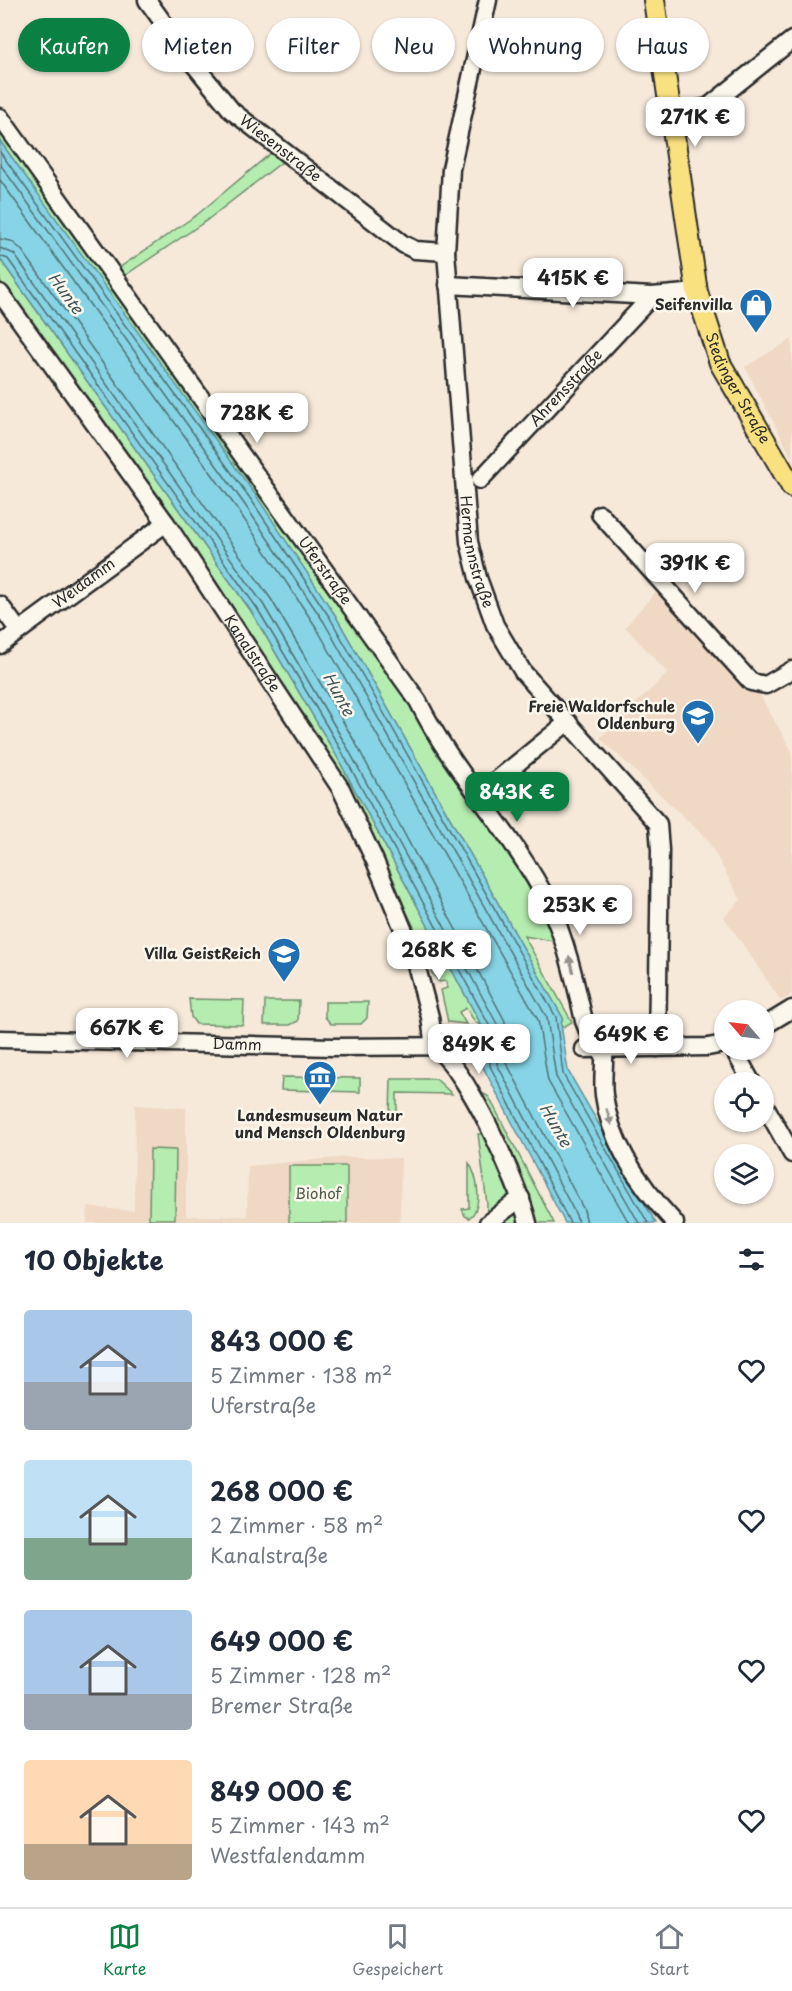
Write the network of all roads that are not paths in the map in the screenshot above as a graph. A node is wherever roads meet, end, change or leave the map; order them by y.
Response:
1 (147, 0) edge
2 (488, 0) edge
3 (654, 0) edge
4 (792, 40) edge
5 (671, 115) junction
6 (0, 117) edge
7 (446, 252) junction
8 (448, 285) junction
9 (697, 292) junction
10 (0, 293) edge
11 (652, 296) junction
12 (480, 480) dead end
13 (792, 488) edge
14 (600, 514) dead end
15 (166, 523) junction
16 (0, 605) edge
17 (19, 631) junction
18 (0, 645) edge
19 (792, 670) edge
20 (567, 722) junction
21 (477, 796) junction
22 (792, 1009) edge
23 (774, 1020) edge
24 (0, 1039) edge
25 (714, 1045) edge
26 (475, 1046) dead end
27 (434, 1047) junction
28 (604, 1048) junction
29 (657, 1048) junction
30 (584, 1049) dead end
31 (774, 1122) edge
32 (792, 1154) edge
33 (521, 1198) junction
34 (488, 1223) edge
35 (528, 1223) edge
36 (675, 1223) edge

1 - 7 street, Wiesenstraße
2 - 7 street, Hermannstraße
3 - 5 main road, Stedinger Straße
4 - 5 street
5 - 9 main road, Stedinger Straße
6 - 21 street, Uferstraße
7 - 8 street, Hermannstraße
8 - 11 street
8 - 20 street, Hermannstraße
9 - 11 street
9 - 13 main road, Stedinger Straße
10 - 15 street, Kanalstraße
11 - 12 street, Ahrensstraße
14 - 19 street
15 - 17 street, Weidamm
15 - 27 street, Kanalstraße
16 - 17 street
17 - 18 street, Weidamm
20 - 21 street
20 - 29 street, Hermannstraße
28 -> 21 street, Uferstraße
22 - 23 street
24 - 27 street, Damm
25 - 29 street
26 - 27 street, Damm
27 - 33 street
28 - 29 street
28 - 30 street
28 -> 36 street
31 - 32 street
33 - 34 street
33 - 35 street

